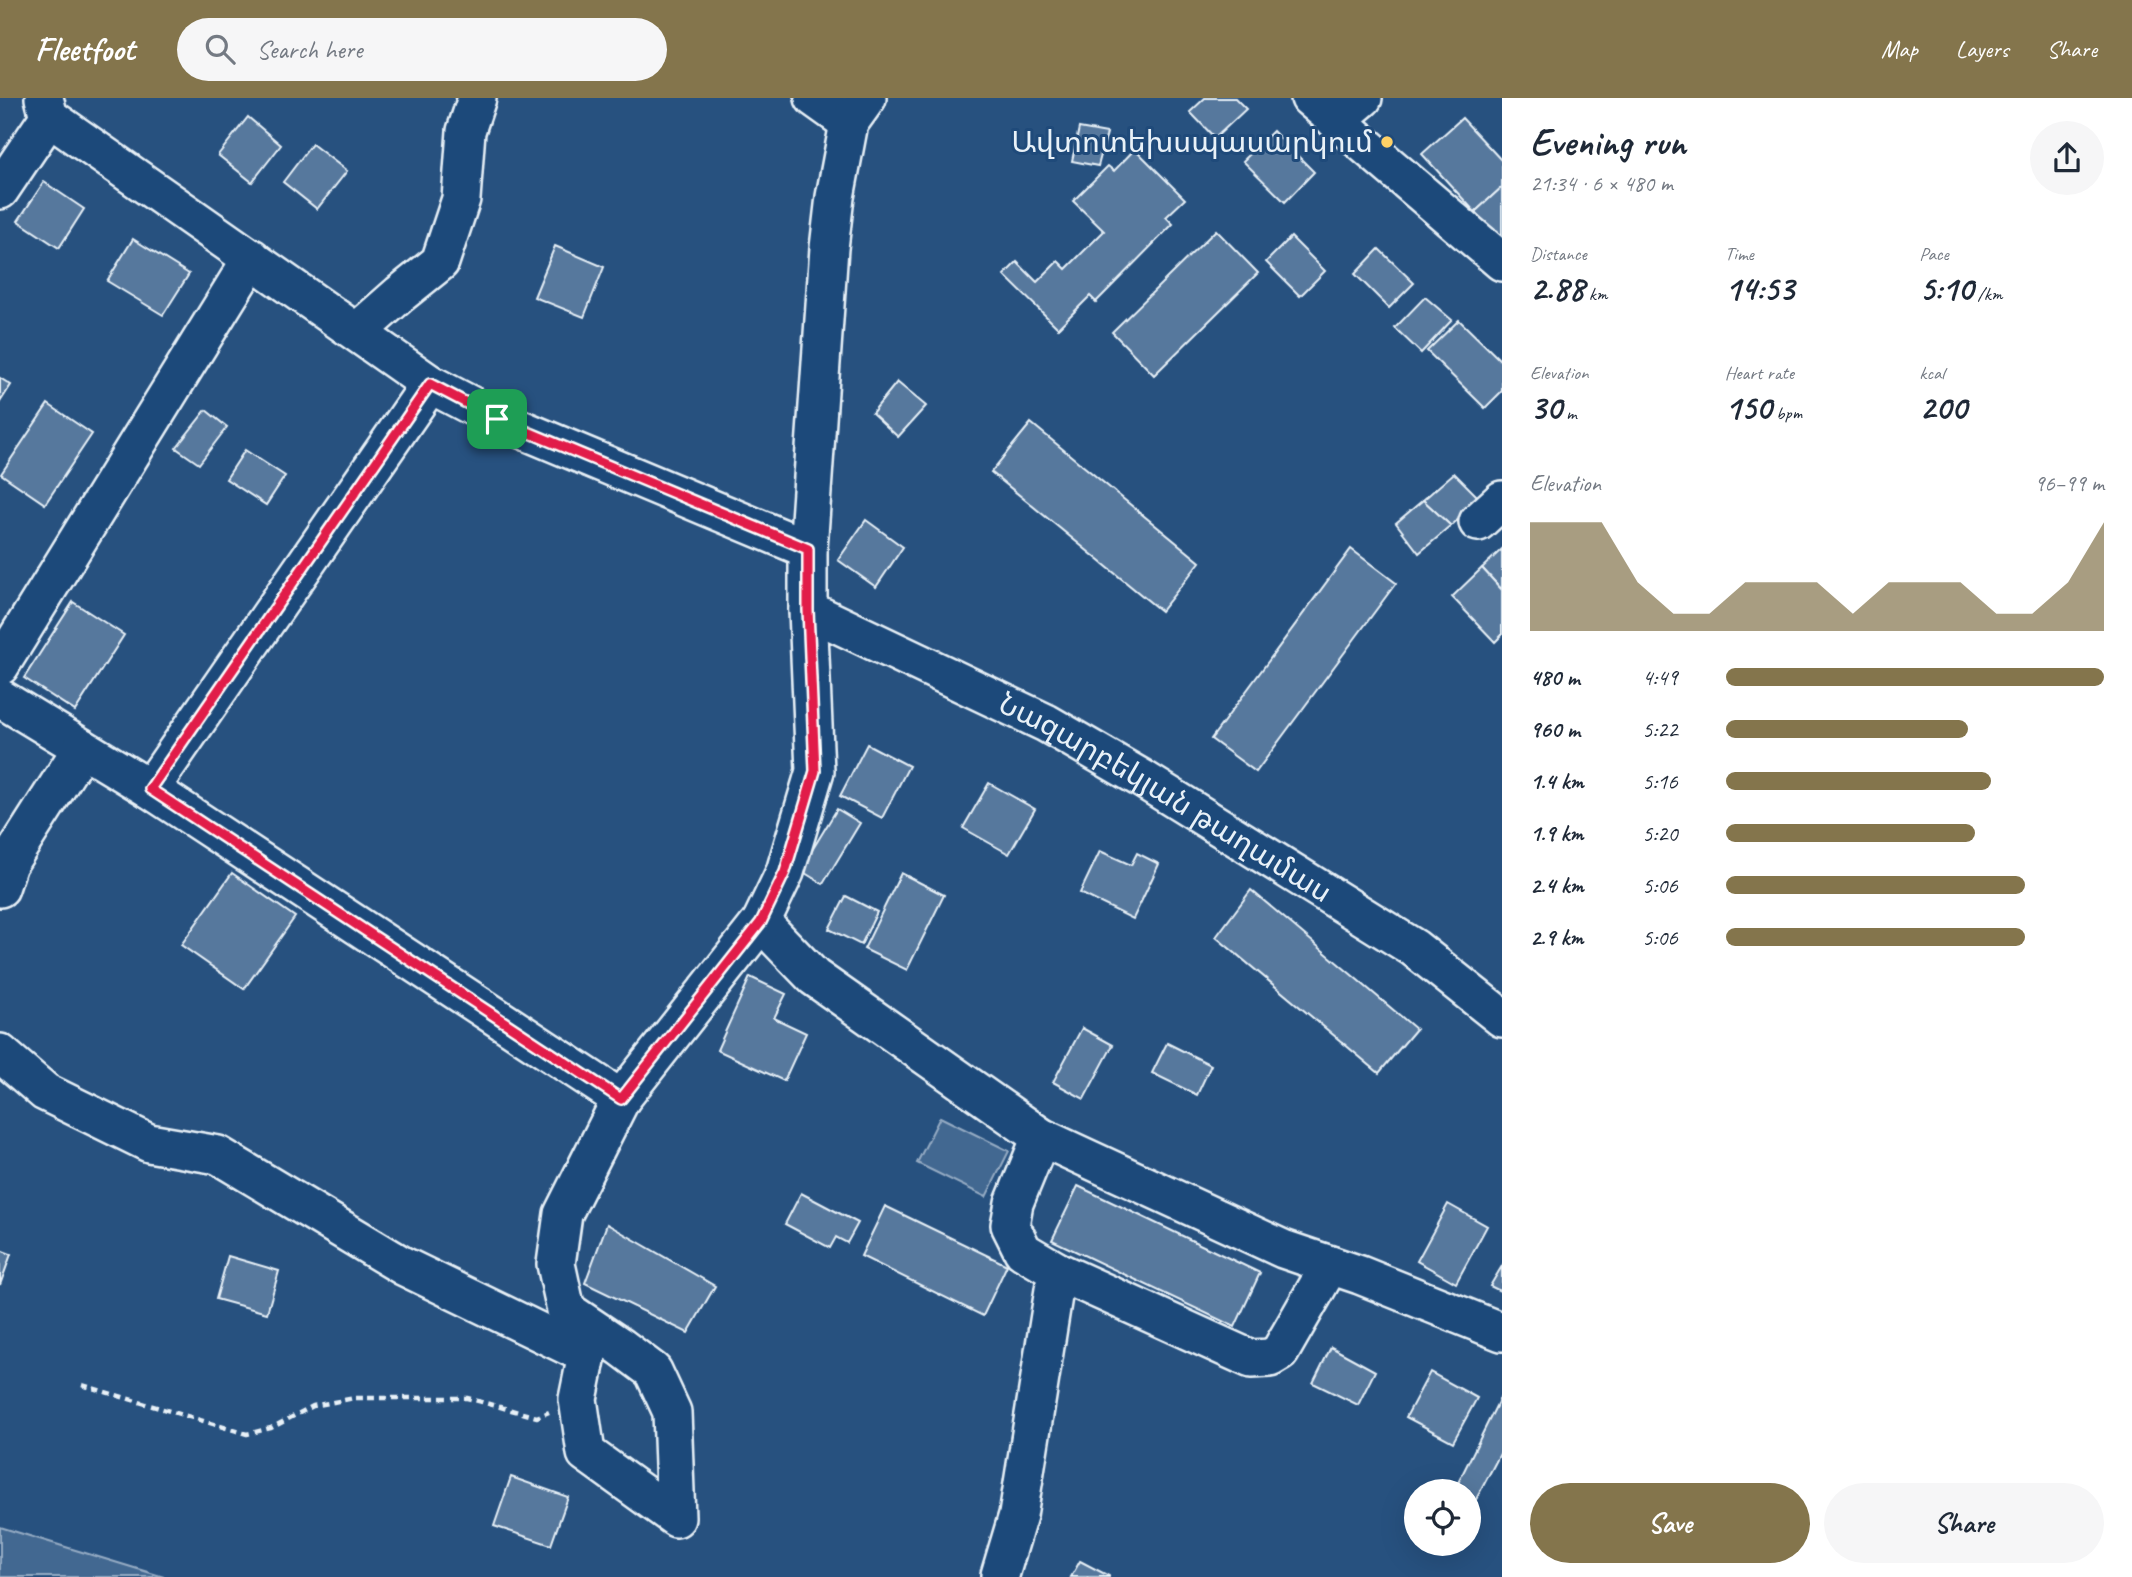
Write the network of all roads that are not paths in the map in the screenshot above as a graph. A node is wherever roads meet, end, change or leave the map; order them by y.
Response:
1 (477, 98) edge
2 (814, 98) edge
3 (1336, 106) edge
4 (46, 108) edge
5 (858, 110) edge
6 (0, 190) edge
7 (252, 258) junction
8 (1502, 262) edge
9 (358, 331) junction
10 (430, 384) junction
11 (808, 549) junction
12 (808, 610) junction
13 (0, 666) edge
14 (0, 698) edge
15 (82, 748) junction
16 (150, 789) junction
17 (0, 888) edge
18 (761, 922) junction
19 (1502, 1018) edge
20 (0, 1053) edge
21 (621, 1099) junction
22 (1041, 1137) junction
23 (1345, 1270) junction
24 (1056, 1271) junction
25 (566, 1310) junction
26 (1502, 1332) edge
27 (587, 1355) junction
28 (1000, 1575) dead end

1 - 9 street
2 - 5 street
3 - 8 street
4 - 6 street
4 - 7 street
5 - 11 street
7 - 9 street
7 - 13 street
9 - 10 street
10 - 11 street
10 - 16 street
11 - 12 street
12 - 18 street
12 - 19 street, Նազարբեկյան թաղամաս
14 - 15 street
15 - 16 street
15 - 17 street
16 - 21 street
18 - 21 street
18 - 22 street
20 - 27 street
21 - 25 street
22 - 23 street
22 - 24 street
23 - 24 street
23 - 26 street
24 - 28 street
25 - 27 street
25 - 27 street

